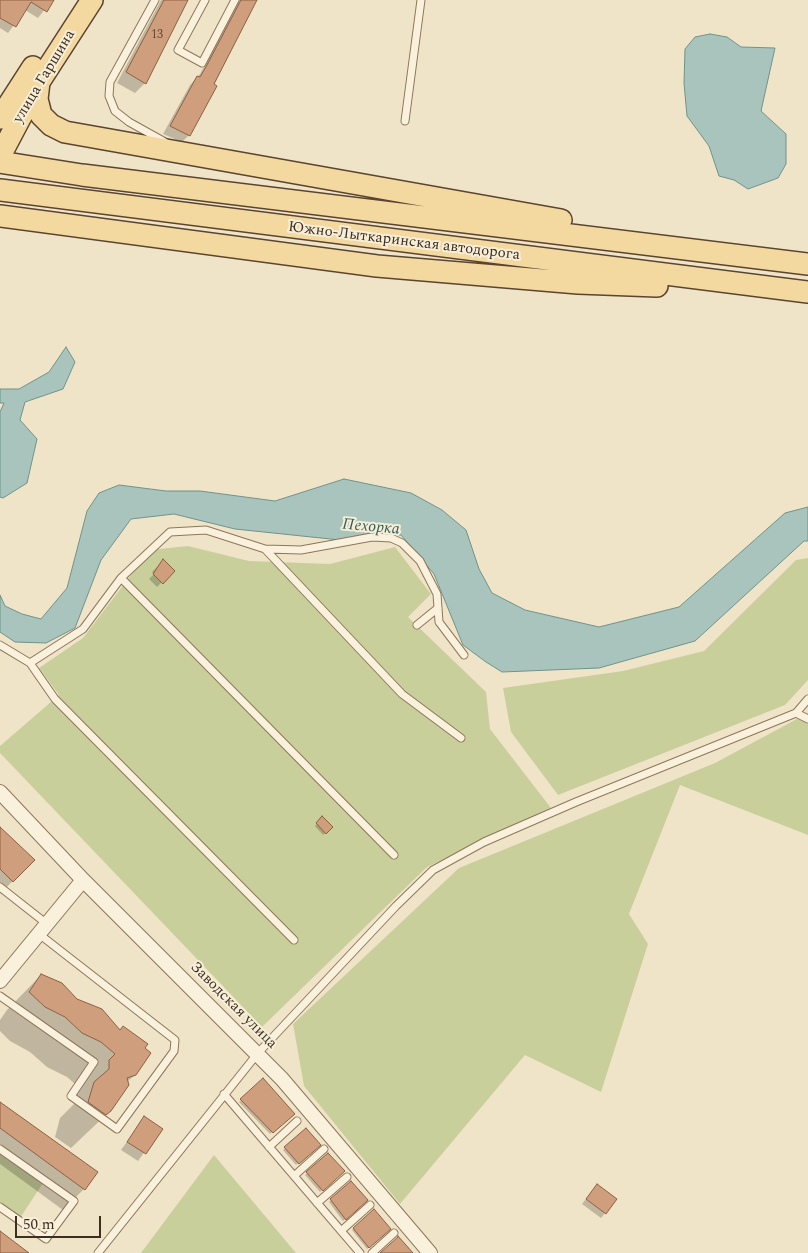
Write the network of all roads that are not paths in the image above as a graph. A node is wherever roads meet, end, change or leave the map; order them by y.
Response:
1 (77, 0) edge
2 (92, 0) edge
3 (155, 0) edge
4 (205, 0) edge
5 (235, 0) edge
6 (421, 0) edge
7 (39, 82) junction
8 (2, 113) edge
9 (405, 121) dead end
10 (173, 147) dead end
11 (0, 156) edge
12 (0, 162) edge
13 (0, 190) edge
14 (0, 216) edge
15 (801, 263) edge
16 (800, 291) edge
17 (265, 548) junction
18 (121, 578) junction
19 (438, 608) junction
20 (417, 626) dead end
21 (0, 645) edge
22 (464, 655) dead end
23 (30, 663) junction
24 (808, 699) edge
25 (796, 714) junction
26 (808, 719) edge
27 (461, 738) dead end
28 (0, 792) edge
29 (394, 855) dead end
30 (83, 880) junction
31 (0, 887) edge
32 (43, 929) junction
33 (294, 940) dead end
34 (1, 978) edge
35 (0, 996) edge
36 (258, 1053) junction
37 (224, 1094) junction
38 (298, 1121) dead end
39 (269, 1147) junction
40 (0, 1149) edge
41 (324, 1149) dead end
42 (294, 1176) junction
43 (346, 1177) dead end
44 (317, 1203) junction
45 (370, 1205) dead end
46 (0, 1207) edge
47 (341, 1231) junction
48 (394, 1233) dead end
49 (98, 1253) edge
50 (360, 1253) edge
51 (372, 1253) edge
52 (430, 1253) edge

1 - 8 main road, улица Гаршина
2 - 7 main road, улица Гаршина
3 - 10 lane
4 - 5 lane
6 - 9 lane
7 - 11 main road, улица Гаршина
7 - 15 main road
12 - 15 main road, Южно-Лыткаринская автодорога
13 - 16 main road, Южно-Лыткаринская автодорога
14 - 16 main road
17 - 18 lane
17 - 19 lane
17 - 27 lane
18 - 23 lane
18 - 29 lane
19 - 20 lane
19 - 22 lane
21 - 23 lane
23 - 33 lane
24 - 25 lane
25 - 26 lane
25 - 36 lane
28 - 30 street, Заводская улица
30 - 32 street
30 - 36 street, Заводская улица
31 - 32 lane
32 - 34 street
32 - 35 lane
36 - 37 lane
36 - 52 street, Заводская улица
37 - 39 lane
37 - 49 lane
38 - 39 lane
39 - 42 lane
40 - 46 lane
41 - 42 lane
42 - 44 lane
43 - 44 lane
44 - 47 lane
45 - 47 lane
47 - 50 lane
48 - 51 lane

